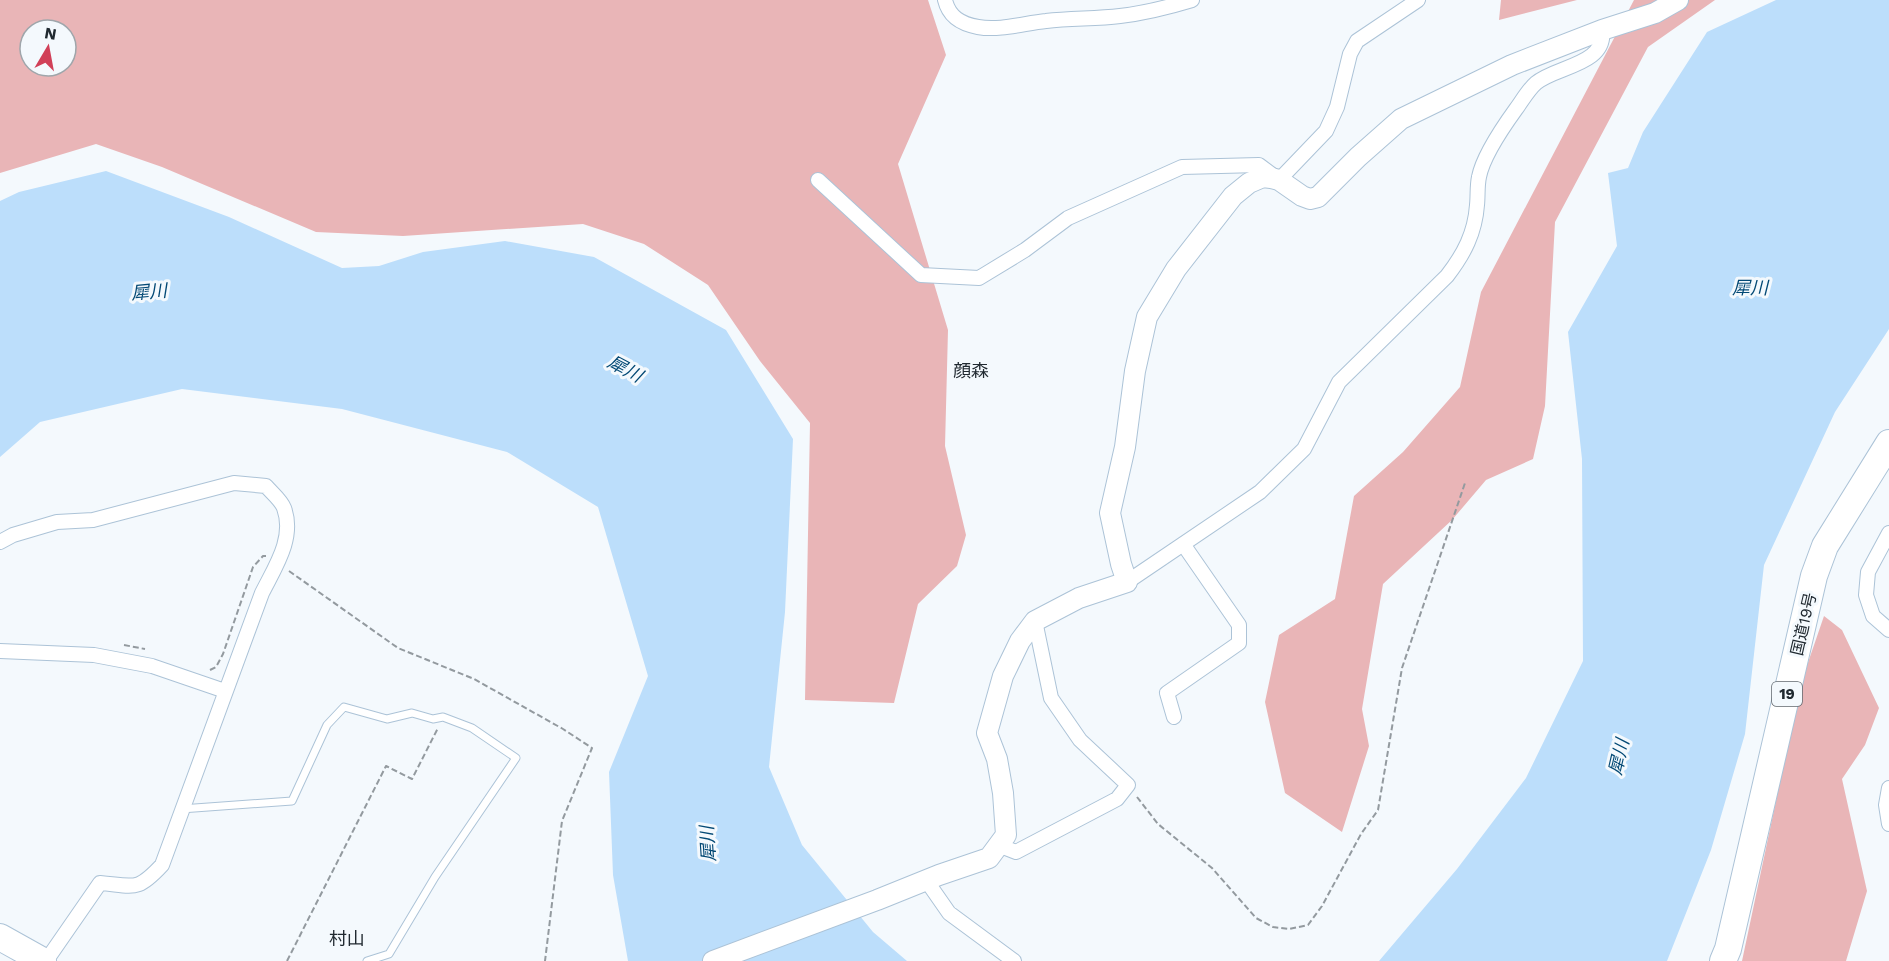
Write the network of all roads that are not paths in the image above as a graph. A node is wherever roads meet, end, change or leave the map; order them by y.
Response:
1 (945, 0) edge
2 (1192, 0) edge
3 (1418, 0) edge
4 (1678, 0) edge
5 (1602, 30) junction
6 (818, 180) dead end
7 (1279, 180) junction
8 (1889, 443) edge
9 (1889, 533) edge
10 (0, 542) edge
11 (1183, 544) junction
12 (1127, 582) junction
13 (1035, 621) junction
14 (1889, 630) edge
15 (0, 651) edge
16 (225, 691) junction
17 (1174, 717) dead end
18 (1889, 788) edge
19 (181, 809) junction
20 (1889, 824) edge
21 (998, 846) junction
22 (926, 880) junction
23 (0, 937) edge
24 (45, 961) edge
25 (367, 961) edge
26 (712, 961) edge
27 (1014, 961) edge
28 (1723, 961) edge

1 - 2 street
3 - 7 street
4 - 5 street
5 - 7 street
5 - 11 street
6 - 7 street
7 - 12 street
8 - 28 highway, 国道19号 / 19
9 - 14 street
10 - 16 street
11 - 12 street
11 - 17 street
12 - 13 street
13 - 21 street
13 - 21 street
15 - 16 street
16 - 19 street
18 - 20 street
19 - 24 street
19 - 25 lane
21 - 22 street
22 - 26 street
22 - 27 street
23 - 24 highway

